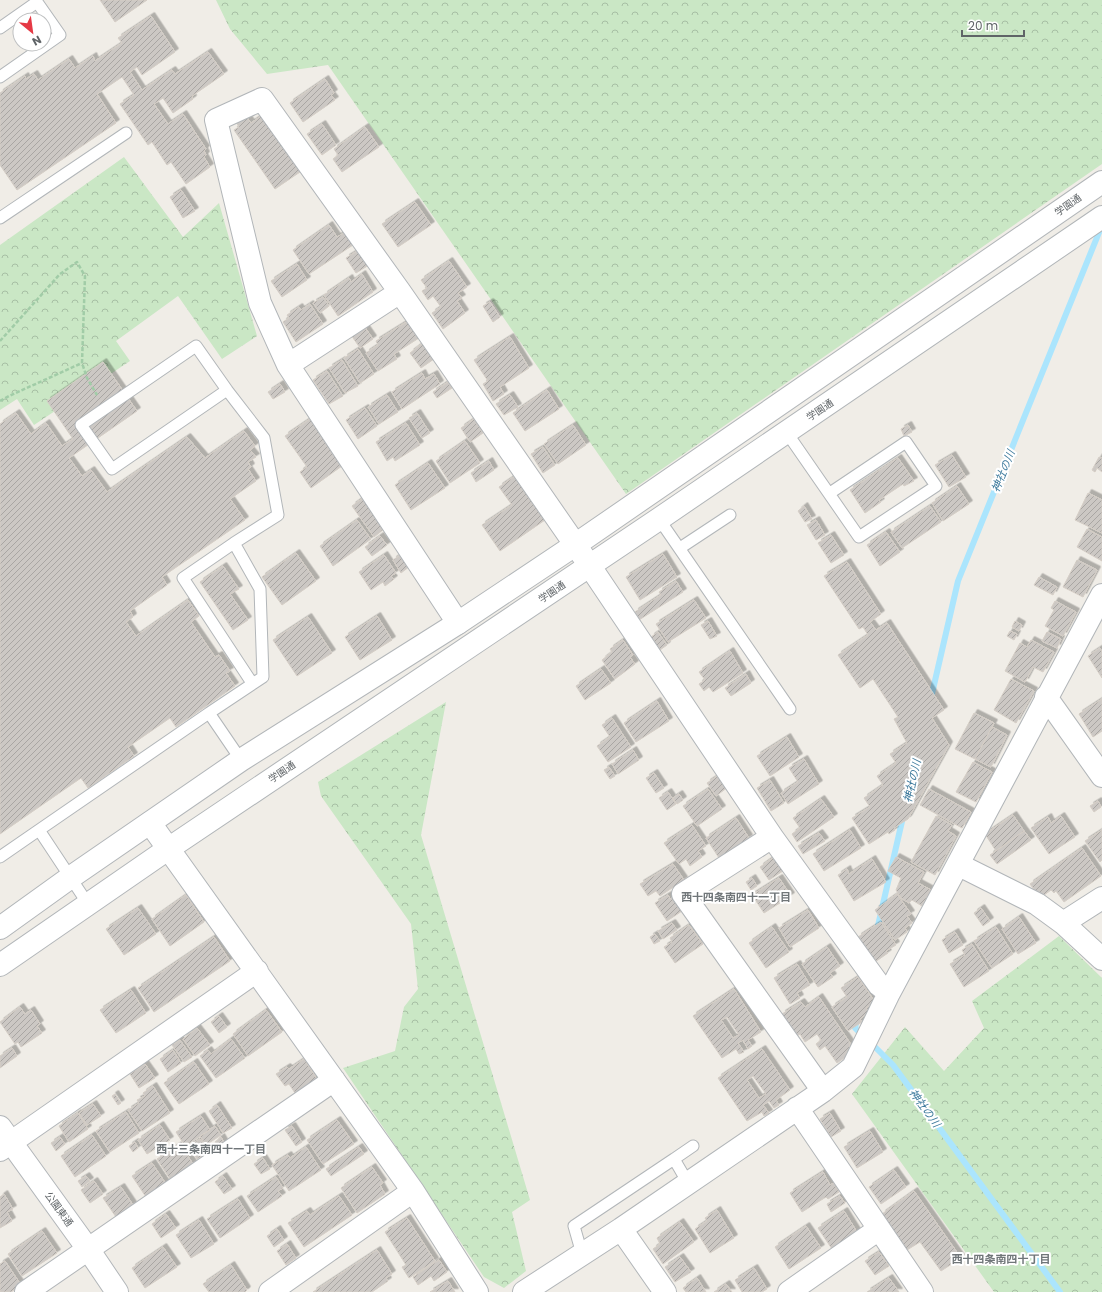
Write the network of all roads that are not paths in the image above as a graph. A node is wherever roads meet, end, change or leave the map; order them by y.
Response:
1 (0, 28) edge
2 (0, 76) edge
3 (126, 134) dead end
4 (1102, 182) edge
5 (1102, 217) edge
6 (0, 218) edge
7 (400, 292) junction
8 (288, 365) junction
9 (226, 390) junction
10 (787, 433) junction
11 (830, 493) junction
12 (730, 515) dead end
13 (660, 520) junction
14 (234, 543) junction
15 (575, 545) junction
16 (680, 548) junction
17 (590, 566) junction
18 (1102, 595) edge
19 (458, 623) junction
20 (252, 683) junction
21 (1046, 697) junction
22 (790, 709) dead end
23 (209, 713) junction
24 (241, 760) junction
25 (1102, 776) edge
26 (150, 823) junction
27 (39, 830) junction
28 (772, 837) junction
29 (168, 849) junction
30 (0, 856) edge
31 (959, 865) junction
32 (71, 877) junction
33 (1102, 898) edge
34 (88, 904) junction
35 (1063, 924) junction
36 (0, 928) edge
37 (1102, 959) edge
38 (0, 965) edge
39 (257, 971) junction
40 (889, 992) junction
41 (334, 1080) junction
42 (823, 1091) junction
43 (797, 1108) junction
44 (4, 1140) edge
45 (693, 1146) dead end
46 (674, 1159) junction
47 (688, 1182) junction
48 (412, 1191) junction
49 (621, 1229) junction
50 (878, 1230) junction
51 (88, 1248) junction
52 (582, 1254) junction
53 (26, 1292) edge
54 (117, 1292) edge
55 (270, 1292) edge
56 (477, 1292) edge
57 (524, 1292) edge
58 (665, 1292) edge
59 (789, 1292) edge
60 (922, 1292) edge

1 - 2 lane
3 - 6 lane
4 - 15 street, 学園通
5 - 10 street, 学園通
7 - 8 street
7 - 8 street
7 - 15 street
8 - 19 street
9 - 9 lane
9 - 14 lane
10 - 11 lane
10 - 13 street, 学園通
11 - 11 lane
12 - 16 lane
13 - 16 lane
13 - 17 street, 学園通
14 - 20 lane
14 - 20 lane
15 - 17 street
15 - 19 street, 学園通
16 - 22 lane
17 - 28 street
17 - 29 street, 学園通
18 - 21 street
19 - 24 street, 学園通
20 - 23 lane
21 - 25 street
21 - 31 street
23 - 24 lane
23 - 27 lane
24 - 26 street, 学園通
26 - 29 street
26 - 32 street, 学園通
27 - 30 lane
27 - 32 lane
28 - 40 street
28 - 42 street
29 - 34 street, 学園通
29 - 39 street
31 - 35 street
31 - 40 street
32 - 34 lane
32 - 36 street, 学園通
33 - 35 street
34 - 38 street, 学園通
35 - 37 street
39 - 41 street
39 - 44 street
40 - 42 street
41 - 48 street
41 - 51 street
42 - 43 street
43 - 47 street
43 - 50 street
44 - 51 street, 公園東通
45 - 46 lane
46 - 47 lane
46 - 52 lane
47 - 49 street
48 - 55 street
48 - 56 street
49 - 52 street
49 - 58 street
50 - 59 street
50 - 60 street
51 - 53 street
51 - 54 street, 公園東通
52 - 57 street

